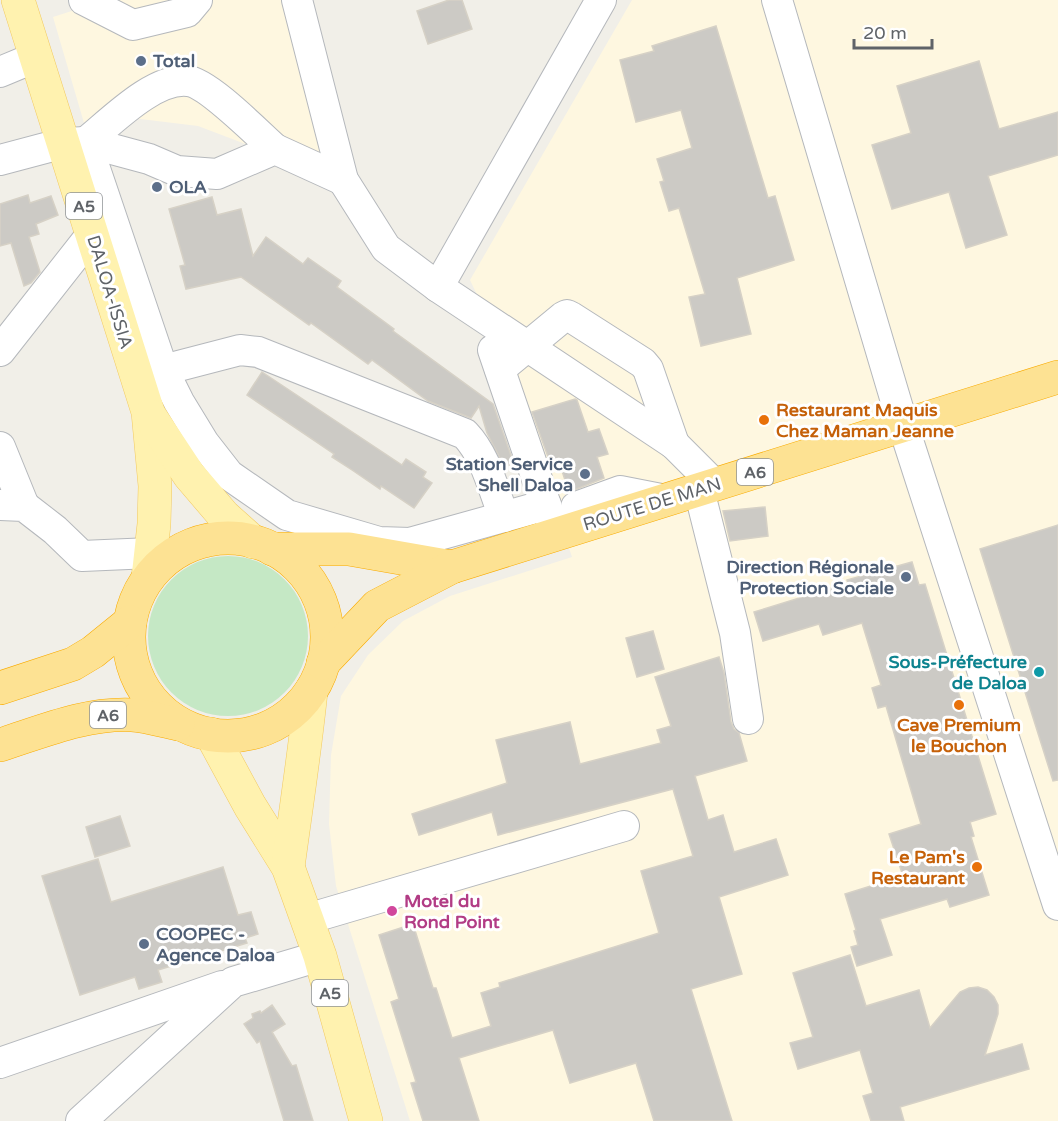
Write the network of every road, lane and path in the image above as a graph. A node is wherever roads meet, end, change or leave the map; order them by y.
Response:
1 (84, 0) edge
2 (197, 0) edge
3 (297, 0) edge
4 (601, 0) edge
5 (777, 0) edge
6 (16, 3) edge
7 (36, 57) junction
8 (0, 72) edge
9 (75, 142) junction
10 (275, 149) junction
11 (0, 160) edge
12 (343, 180) junction
13 (92, 234) junction
14 (438, 286) junction
15 (481, 316) junction
16 (528, 347) junction
17 (0, 351) edge
18 (500, 369) junction
19 (163, 370) junction
20 (1058, 377) edge
21 (148, 412) junction
22 (903, 425) junction
23 (674, 444) junction
24 (0, 447) edge
25 (707, 487) junction
26 (12, 505) edge
27 (504, 517) junction
28 (560, 522) junction
29 (262, 545) junction
30 (150, 566) junction
31 (452, 567) junction
32 (130, 622) junction
33 (317, 677) junction
34 (0, 688) edge
35 (748, 718) dead end
36 (196, 730) junction
37 (0, 745) edge
38 (624, 826) dead end
39 (288, 867) junction
40 (1058, 905) edge
41 (307, 919) junction
42 (320, 956) junction
43 (233, 982) junction
44 (0, 1063) edge
45 (81, 1121) edge
46 (366, 1121) edge

1 - 2 street
3 - 12 street
4 - 14 street
5 - 22 street
6 - 7 main road, DALOA-ISSIA / A5
7 - 8 street
7 - 9 main road, DALOA-ISSIA / A5
9 - 10 street
9 - 10 street
9 - 11 street
9 - 13 main road, DALOA-ISSIA / A5
9 - 19 street
10 - 12 street
12 - 14 street
13 - 17 street
13 - 21 main road, DALOA-ISSIA / A5
14 - 15 street
15 - 16 street
15 - 18 street
16 - 18 street
16 - 23 street
16 - 23 street
18 - 28 street
19 - 27 street
19 - 27 street
20 - 22 highway, ROUTE DE MAN / A6
21 - 29 main road, A5
21 - 30 main road, A5
22 - 25 highway, ROUTE DE MAN / A6
22 - 40 street
23 - 25 street
24 - 26 street
25 - 28 highway, ROUTE DE MAN / A6
25 - 35 street
26 - 30 street
27 - 28 street
28 - 31 highway, ROUTE DE MAN / A6
29 - 30 highway
29 - 31 highway, A6
29 - 33 highway
30 - 32 highway
31 - 33 highway, A6
32 - 34 highway
32 - 36 highway
33 - 36 highway
33 - 39 main road, A5
36 - 37 highway, A6
36 - 39 main road, A5
38 - 41 street
39 - 41 main road, A5
41 - 42 main road, A5
42 - 43 street
42 - 46 main road, A5
43 - 44 street
43 - 45 street

